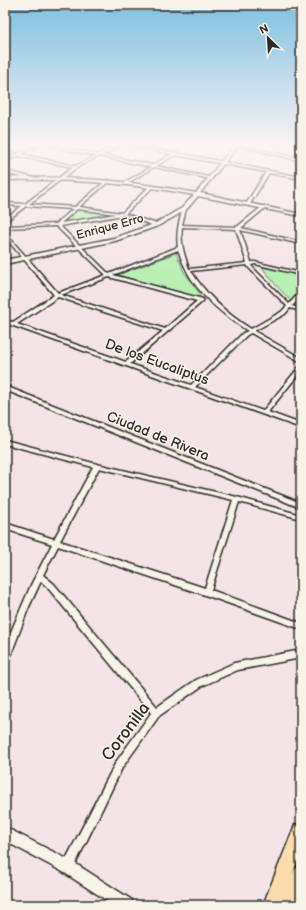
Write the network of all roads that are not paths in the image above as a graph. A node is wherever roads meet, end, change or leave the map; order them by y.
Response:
1 (48, 188) edge
2 (98, 188) edge
3 (149, 188) edge
4 (162, 188) edge
5 (202, 188) edge
6 (257, 188) edge
7 (198, 193) junction
8 (5, 204) edge
9 (248, 204) junction
10 (26, 205) junction
11 (264, 207) junction
12 (76, 208) junction
13 (301, 208) edge
14 (184, 209) junction
15 (123, 214) junction
16 (299, 214) edge
17 (5, 221) edge
18 (57, 225) junction
19 (156, 225) junction
20 (180, 226) junction
21 (5, 227) edge
22 (238, 228) junction
23 (5, 235) edge
24 (301, 243) edge
25 (78, 246) junction
26 (180, 248) junction
27 (24, 258) junction
28 (5, 262) edge
29 (248, 263) junction
30 (189, 270) junction
31 (301, 274) edge
32 (108, 275) junction
33 (301, 294) edge
34 (57, 295) junction
35 (209, 298) junction
36 (199, 300) junction
37 (290, 306) junction
38 (301, 310) edge
39 (5, 321) edge
40 (13, 324) junction
41 (165, 330) junction
42 (250, 330) junction
43 (301, 360) edge
44 (127, 364) junction
45 (301, 368) edge
46 (192, 387) junction
47 (5, 389) edge
48 (264, 413) junction
49 (301, 426) edge
50 (5, 442) edge
51 (97, 466) junction
52 (237, 499) junction
53 (301, 506) edge
54 (301, 517) edge
55 (5, 526) edge
56 (54, 543) junction
57 (40, 576) junction
58 (207, 592) junction
59 (301, 626) edge
60 (301, 654) edge
61 (5, 660) edge
62 (156, 713) junction
63 (301, 831) edge
64 (5, 834) edge
65 (68, 867) junction
66 (301, 875) edge
67 (127, 905) edge
68 (272, 905) edge
69 (290, 905) edge

1 - 10 street
2 - 12 street
3 - 15 street
4 - 7 street
5 - 7 street, Enrique Erro
6 - 9 street
7 - 9 street
7 - 14 street, Enrique Erro
8 - 10 street
9 - 11 street
10 - 12 street
10 - 17 street
11 - 16 street
11 - 22 street
12 - 15 street
12 - 18 street
13 - 16 street
14 - 19 street, Enrique Erro
14 - 20 street
15 - 18 street
15 - 19 street
18 - 21 street
18 - 25 street
19 - 25 street, Enrique Erro
20 - 22 street
20 - 26 street
22 - 24 street
22 - 29 street
23 - 27 street
25 - 27 street, Enrique Erro
25 - 32 street
26 - 30 street
26 - 32 street
27 - 28 street, Enrique Erro
27 - 34 street
29 - 30 street
29 - 31 street
29 - 37 street
30 - 35 street
32 - 34 street
32 - 36 street
33 - 37 street
34 - 40 street
34 - 41 street
35 - 36 street
35 - 42 street
36 - 41 street
37 - 38 street
37 - 42 street
39 - 40 street, De los Eucaliptus
40 - 44 street, De los Eucaliptus
41 - 44 street
42 - 43 street
42 - 46 street
44 - 46 street, De los Eucaliptus
45 - 48 street
46 - 48 street, De los Eucaliptus
47 - 53 street, Ciudad de Rivera
48 - 49 street, De los Eucaliptus
50 - 51 street
51 - 52 street
51 - 56 street
52 - 54 street
52 - 58 street
55 - 56 street
56 - 57 street
56 - 58 street
57 - 61 street
57 - 62 street
58 - 59 street
60 - 62 street, Coronilla
62 - 65 street, Coronilla
63 - 68 main road
64 - 65 street
65 - 67 street
66 - 69 main road

